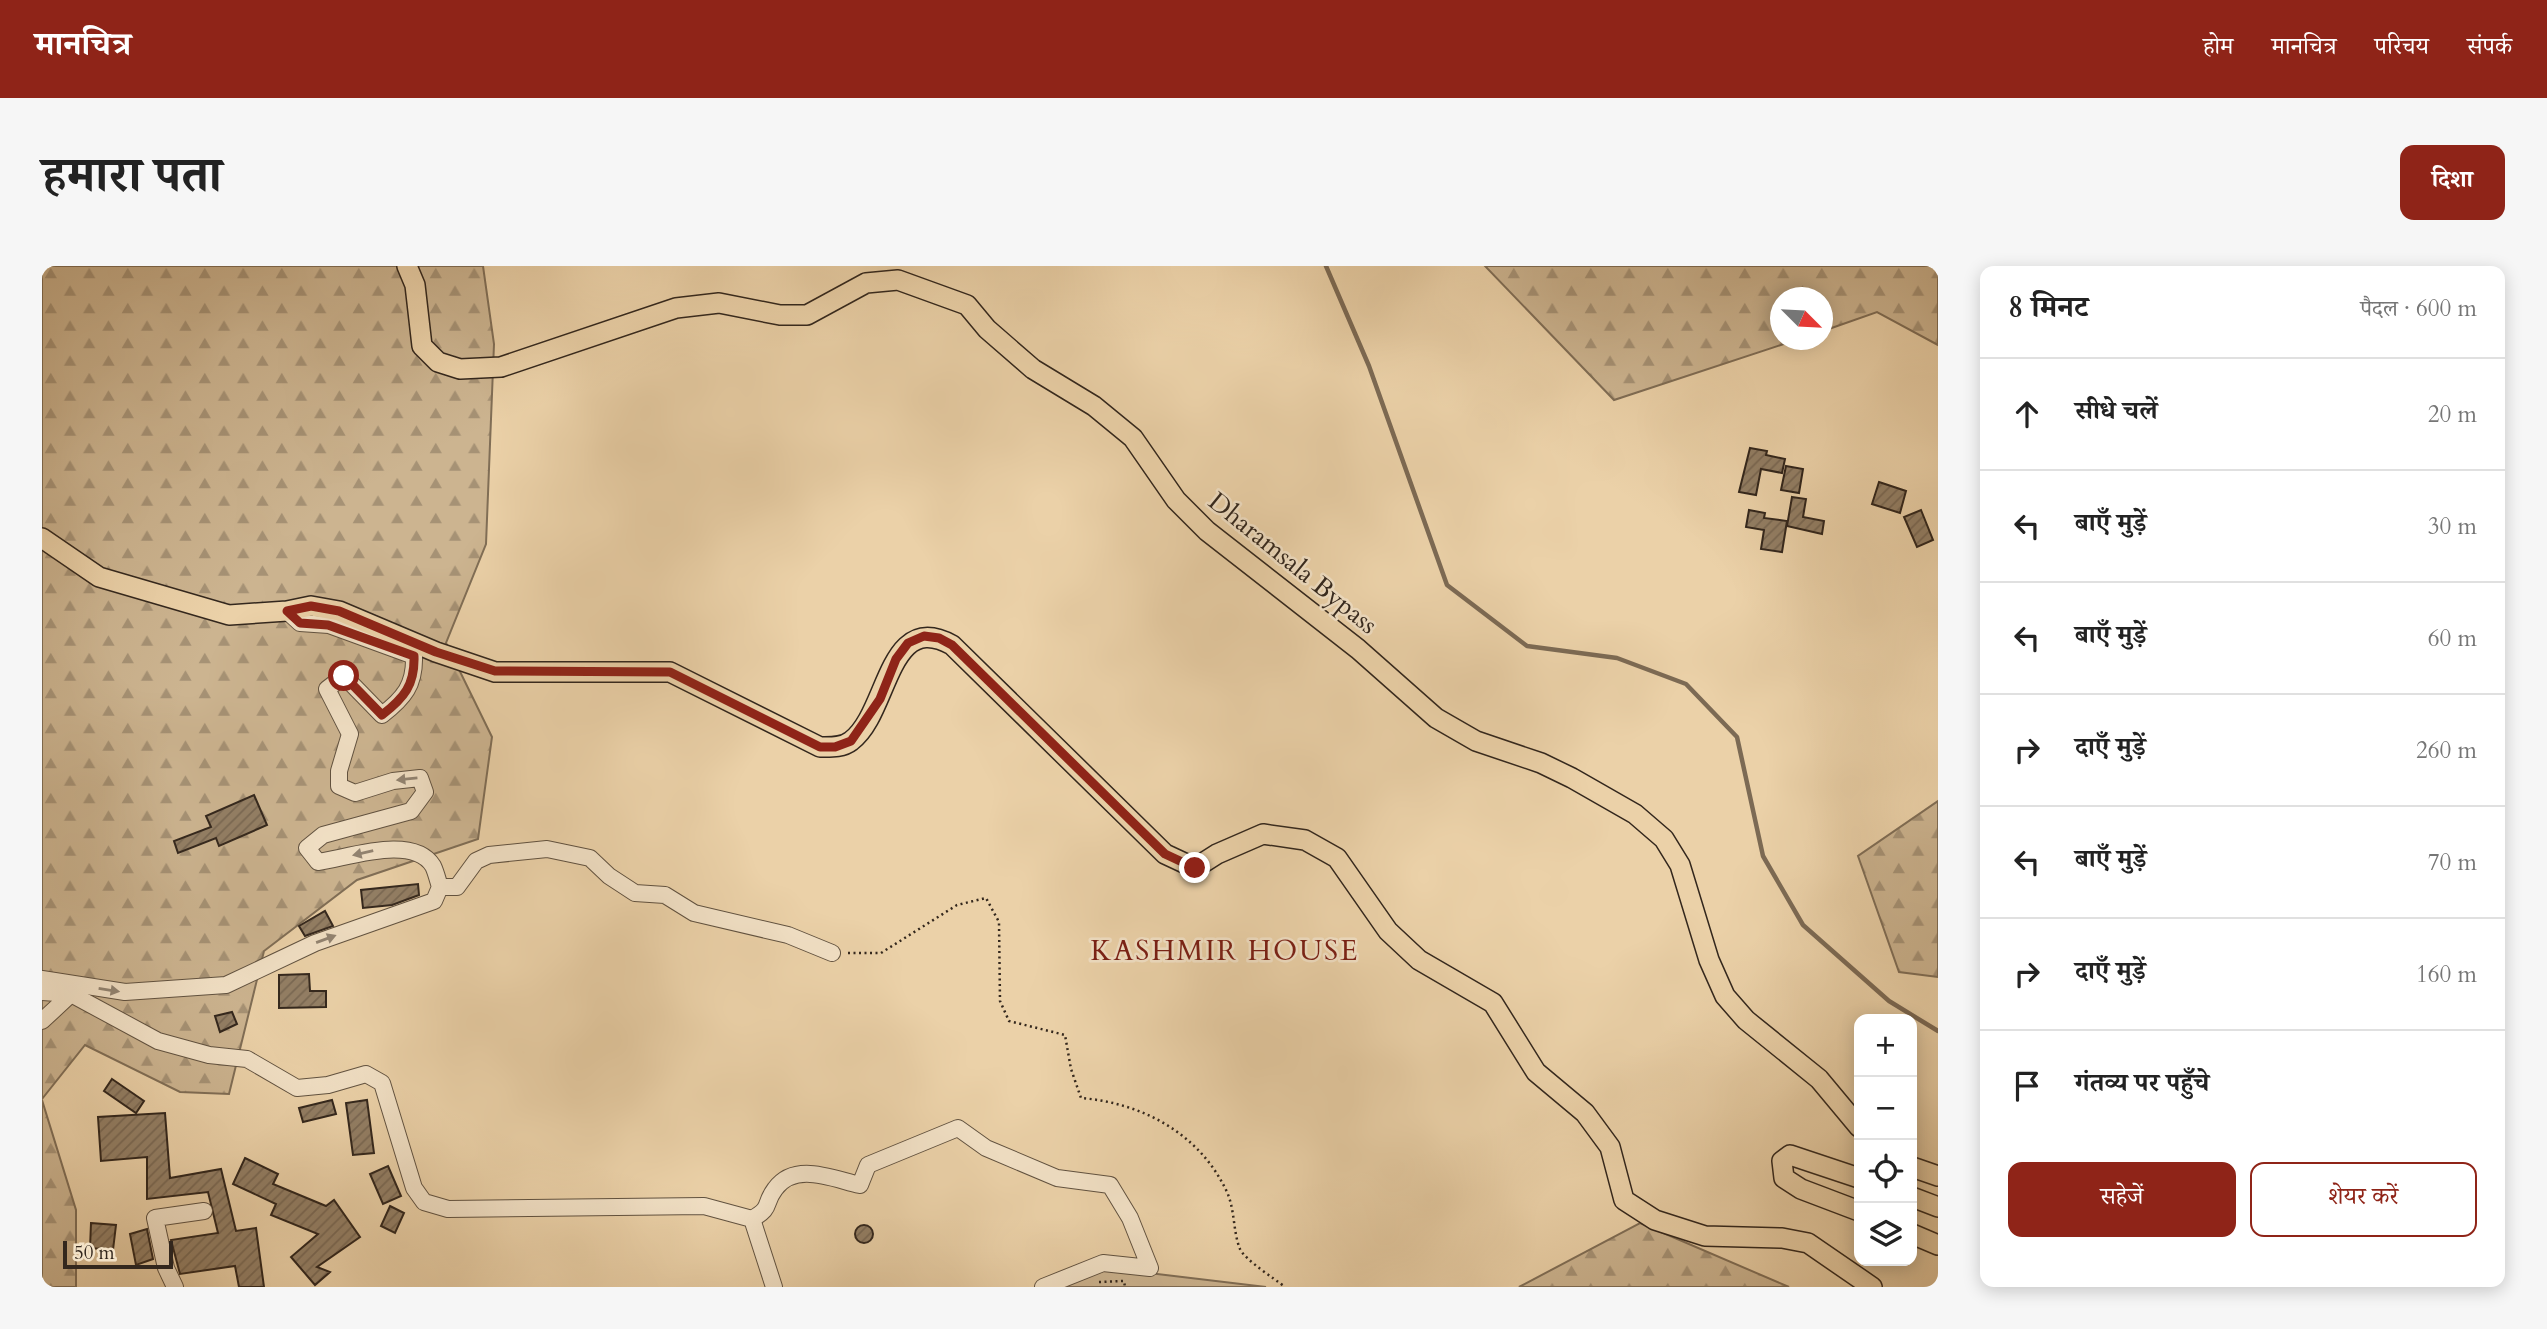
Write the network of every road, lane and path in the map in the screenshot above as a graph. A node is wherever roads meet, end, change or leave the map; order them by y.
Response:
1 (407, 266) edge
2 (42, 538) edge
3 (287, 611) junction
4 (440, 887) junction
5 (832, 953) joint
6 (42, 979) edge
7 (42, 992) edge
8 (71, 994) junction
9 (42, 1021) edge
10 (1854, 1121) edge
11 (1917, 1169) edge
12 (1854, 1176) edge
13 (1938, 1176) edge
14 (1917, 1199) edge
15 (1938, 1207) edge
16 (1854, 1209) edge
17 (204, 1211) dead end
18 (752, 1219) junction
19 (1917, 1236) edge
20 (1938, 1245) edge
21 (174, 1287) edge
22 (774, 1287) edge
23 (1043, 1287) edge
24 (1285, 1287) edge
25 (1872, 1287) edge

1 - 10 main road, Dharamsala Bypass
2 - 3 main road
4 -> 3 street
3 - 25 main road
4 - 5 street
6 -> 4 street
5 - 24 path
7 - 8 street
8 - 9 street
8 - 18 street
11 - 13 main road
12 - 16 main road
14 - 15 main road
17 - 21 street
18 - 22 street
18 - 23 street
19 - 20 main road

